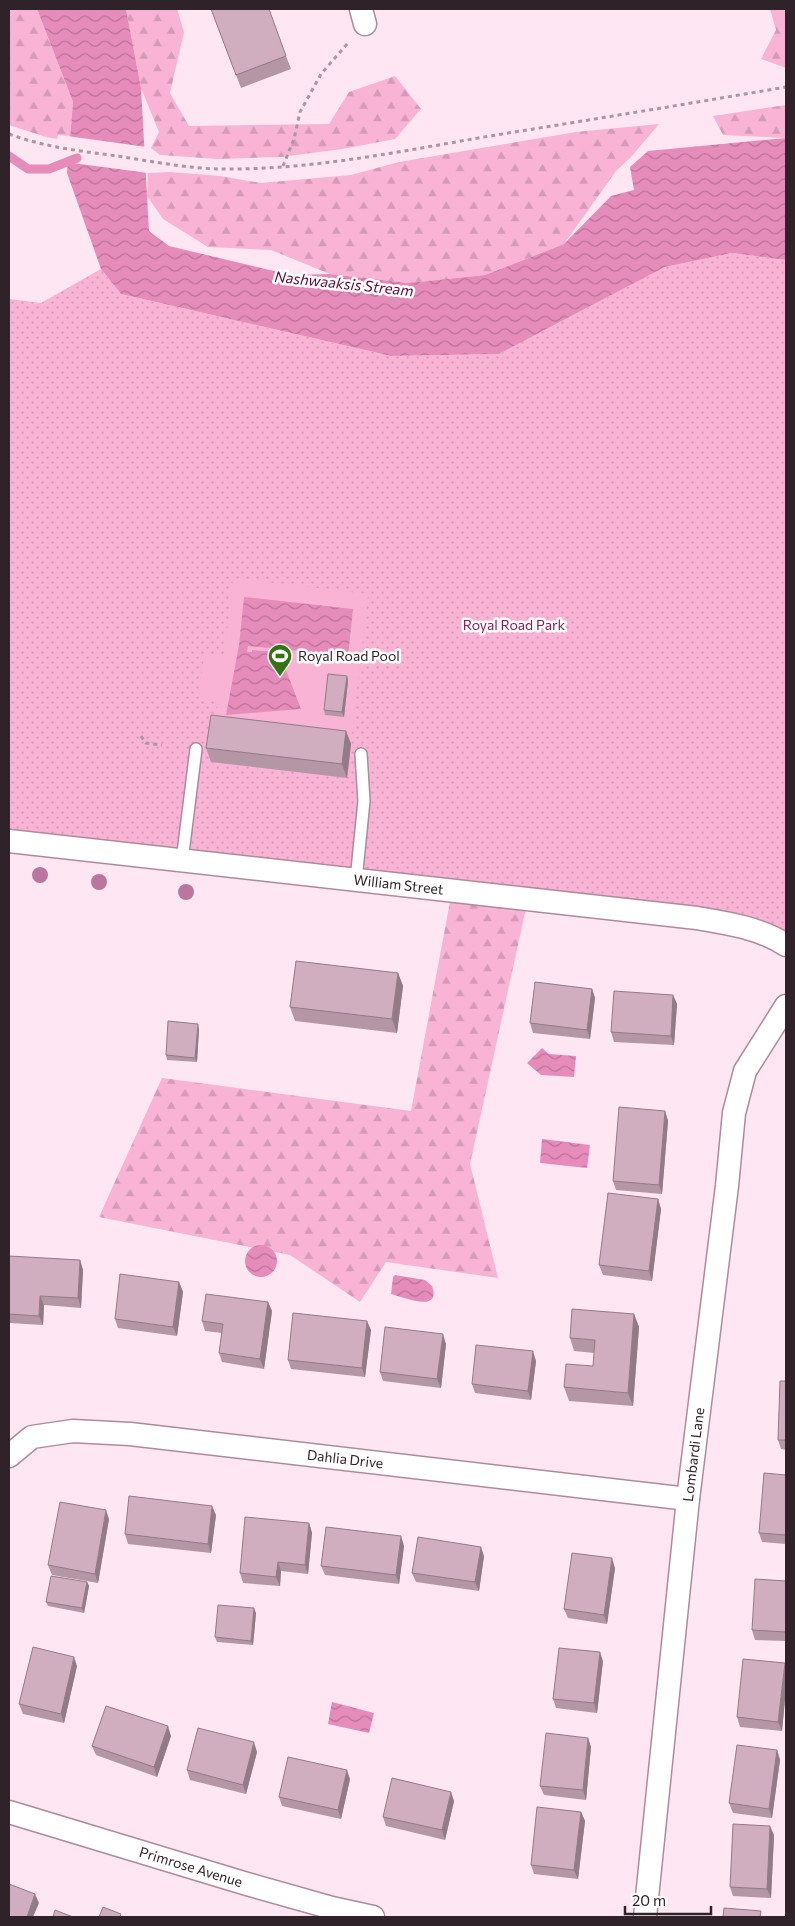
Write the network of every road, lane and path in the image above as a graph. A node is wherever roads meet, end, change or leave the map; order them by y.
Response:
1 (363, 17) edge
2 (786, 87) edge
3 (9, 134) edge
4 (283, 166) junction
5 (141, 736) dead end
6 (162, 745) dead end
7 (196, 749) dead end
8 (361, 754) dead end
9 (9, 841) edge
10 (182, 861) junction
11 (356, 880) junction
12 (786, 945) edge
13 (786, 1006) edge
14 (9, 1456) edge
15 (688, 1499) junction
16 (9, 1812) edge
17 (373, 1917) edge
18 (645, 1917) edge

1 - 4 path
2 - 4 path
3 - 4 path
5 - 6 path
7 - 10 lane
8 - 11 lane
9 - 10 street, William Street
10 - 11 street, William Street
11 - 12 street, William Street
13 - 15 street, Lombardi Lane
14 - 15 street, Dahlia Drive
15 - 18 street, Lombardi Lane
16 - 17 street, Primrose Avenue

